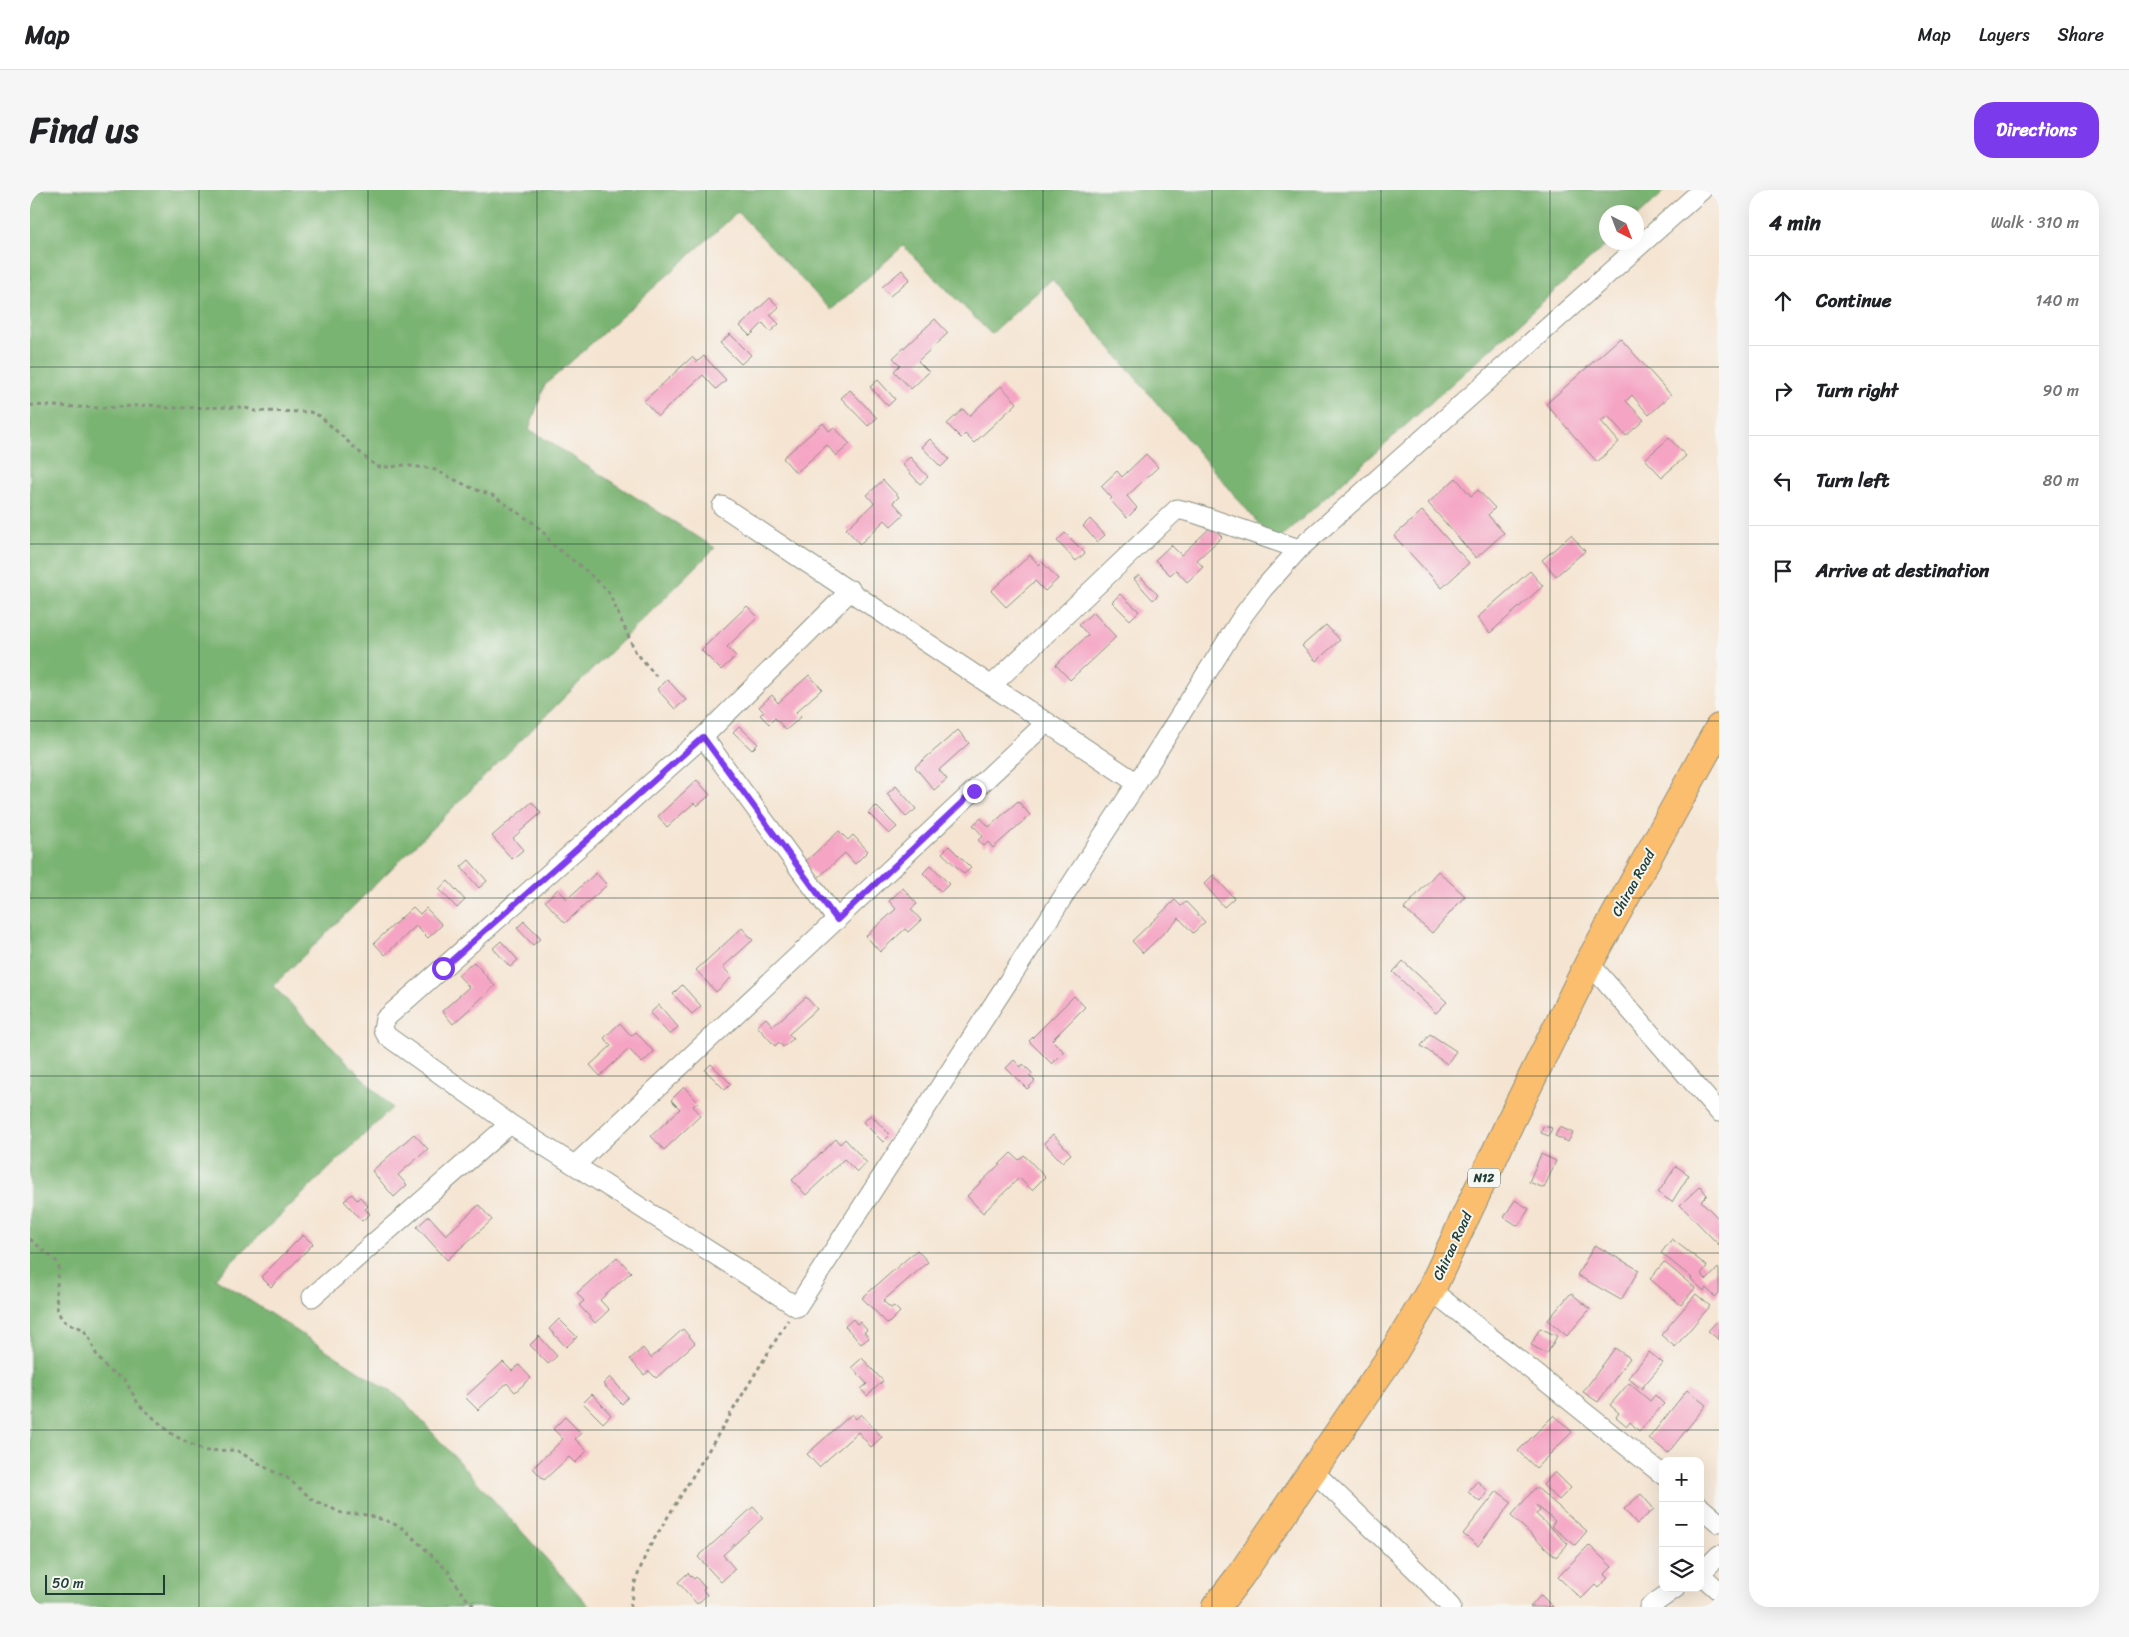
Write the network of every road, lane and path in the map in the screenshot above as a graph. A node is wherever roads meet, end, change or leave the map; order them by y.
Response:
1 (1702, 190) edge
2 (30, 405) edge
3 (722, 506) dead end
4 (1299, 549) junction
5 (851, 590) junction
6 (656, 676) dead end
7 (992, 685) junction
8 (1047, 722) junction
9 (1719, 728) edge
10 (703, 737) junction
11 (1137, 783) junction
12 (837, 920) junction
13 (1589, 963) junction
14 (1719, 1112) edge
15 (510, 1124) junction
16 (575, 1165) junction
17 (30, 1239) edge
18 (1431, 1290) junction
19 (312, 1297) dead end
20 (797, 1307) junction
21 (1313, 1471) junction
22 (1659, 1472) edge
23 (1704, 1510) edge
24 (1719, 1523) edge
25 (1719, 1555) edge
26 (1670, 1592) edge
27 (1719, 1592) edge
28 (475, 1607) edge
29 (630, 1607) edge
30 (1216, 1607) edge
31 (1450, 1607) edge
32 (1648, 1607) edge

1 - 4 street
2 - 6 path
3 - 5 street
4 - 7 street
4 - 11 street
5 - 7 street
5 - 10 street
7 - 8 street
8 - 11 street
8 - 12 street
9 - 13 highway, Chiraa Road / N12
10 - 12 street
10 - 15 street
11 - 20 street
12 - 16 street
13 - 14 street
13 - 18 highway, Chiraa Road / N12
15 - 16 street
15 - 19 street
16 - 20 street
17 - 28 path
18 - 21 highway, Chiraa Road / N12
18 - 22 street
20 - 29 path
21 - 30 highway, Chiraa Road / N12
21 - 31 street
23 - 24 street
25 - 27 street
26 - 32 street

